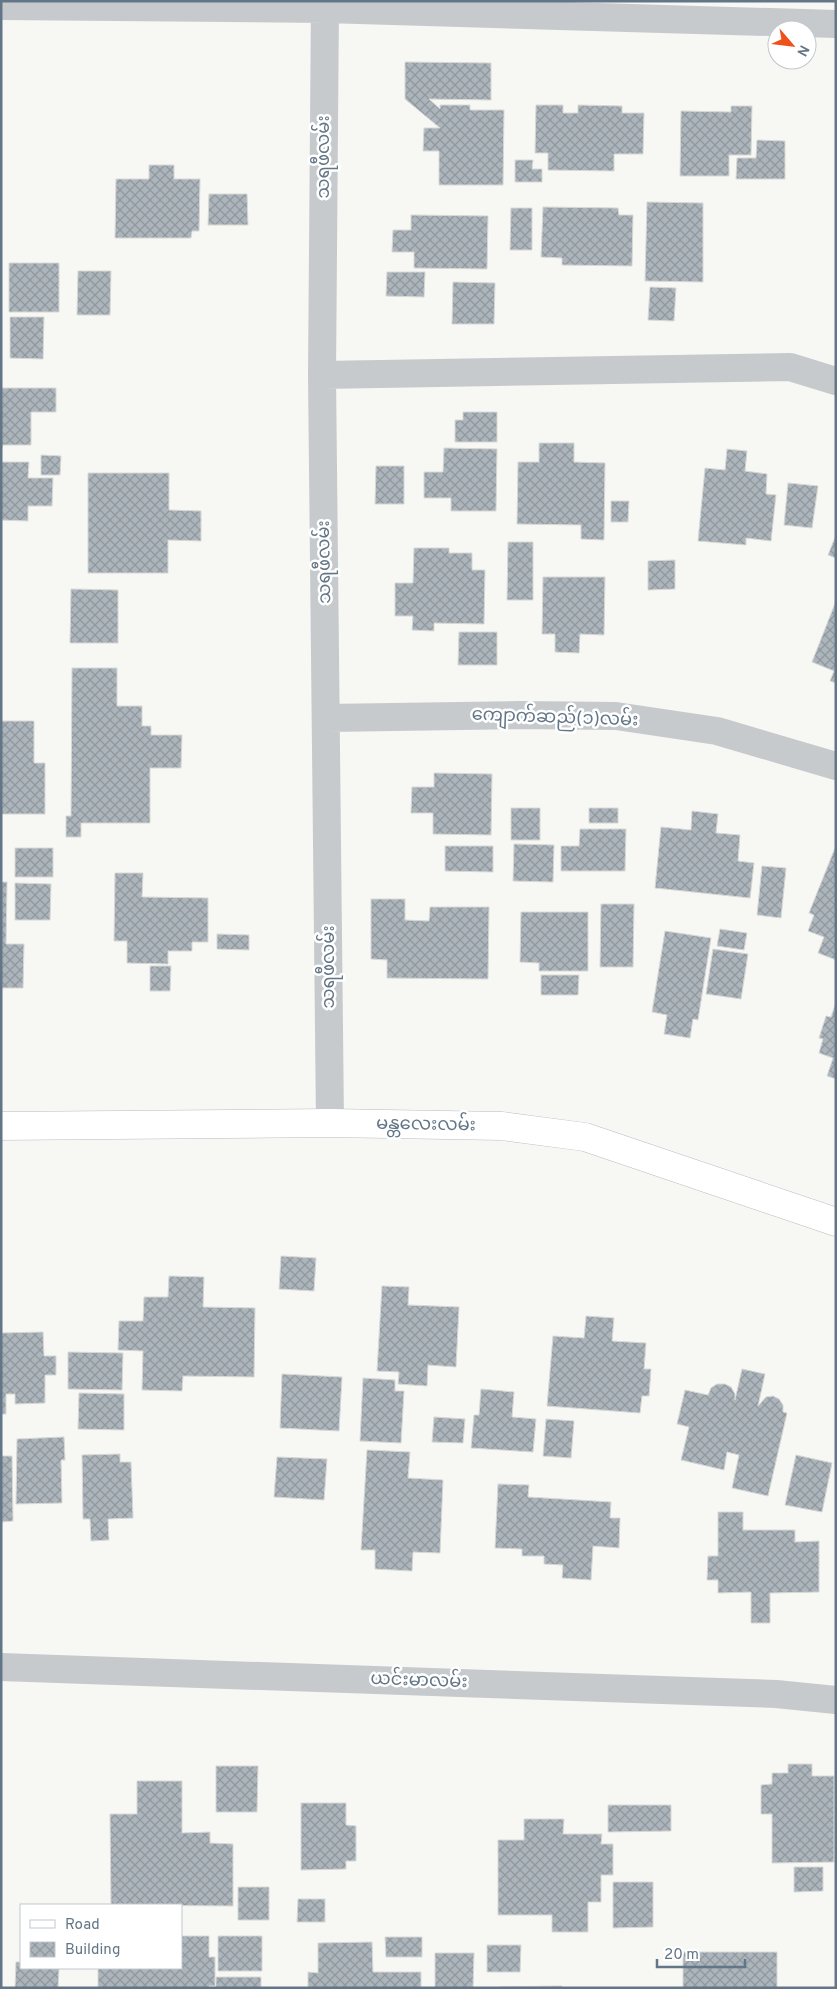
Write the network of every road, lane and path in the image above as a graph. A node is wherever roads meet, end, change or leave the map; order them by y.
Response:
1 (326, 5) edge
2 (1, 6) edge
3 (661, 9) edge
4 (836, 24) edge
5 (322, 375) junction
6 (836, 381) edge
7 (328, 718) junction
8 (836, 766) edge
9 (330, 1123) junction
10 (1, 1126) edge
11 (836, 1222) edge
12 (1, 1667) edge
13 (836, 1700) edge

1 - 2 street
1 - 3 street
1 - 5 street, သရဖီလမ်း
3 - 4 street
5 - 6 street
5 - 7 street, သရဖီလမ်း
7 - 8 street, ကျောက်ဆည်(၁)လမ်း
7 - 9 street, သရဖီလမ်း
9 - 10 main road, မန္တလေးလမ်း
9 - 11 main road, မန္တလေးလမ်း
12 - 13 street, ယင်းမာလမ်း

